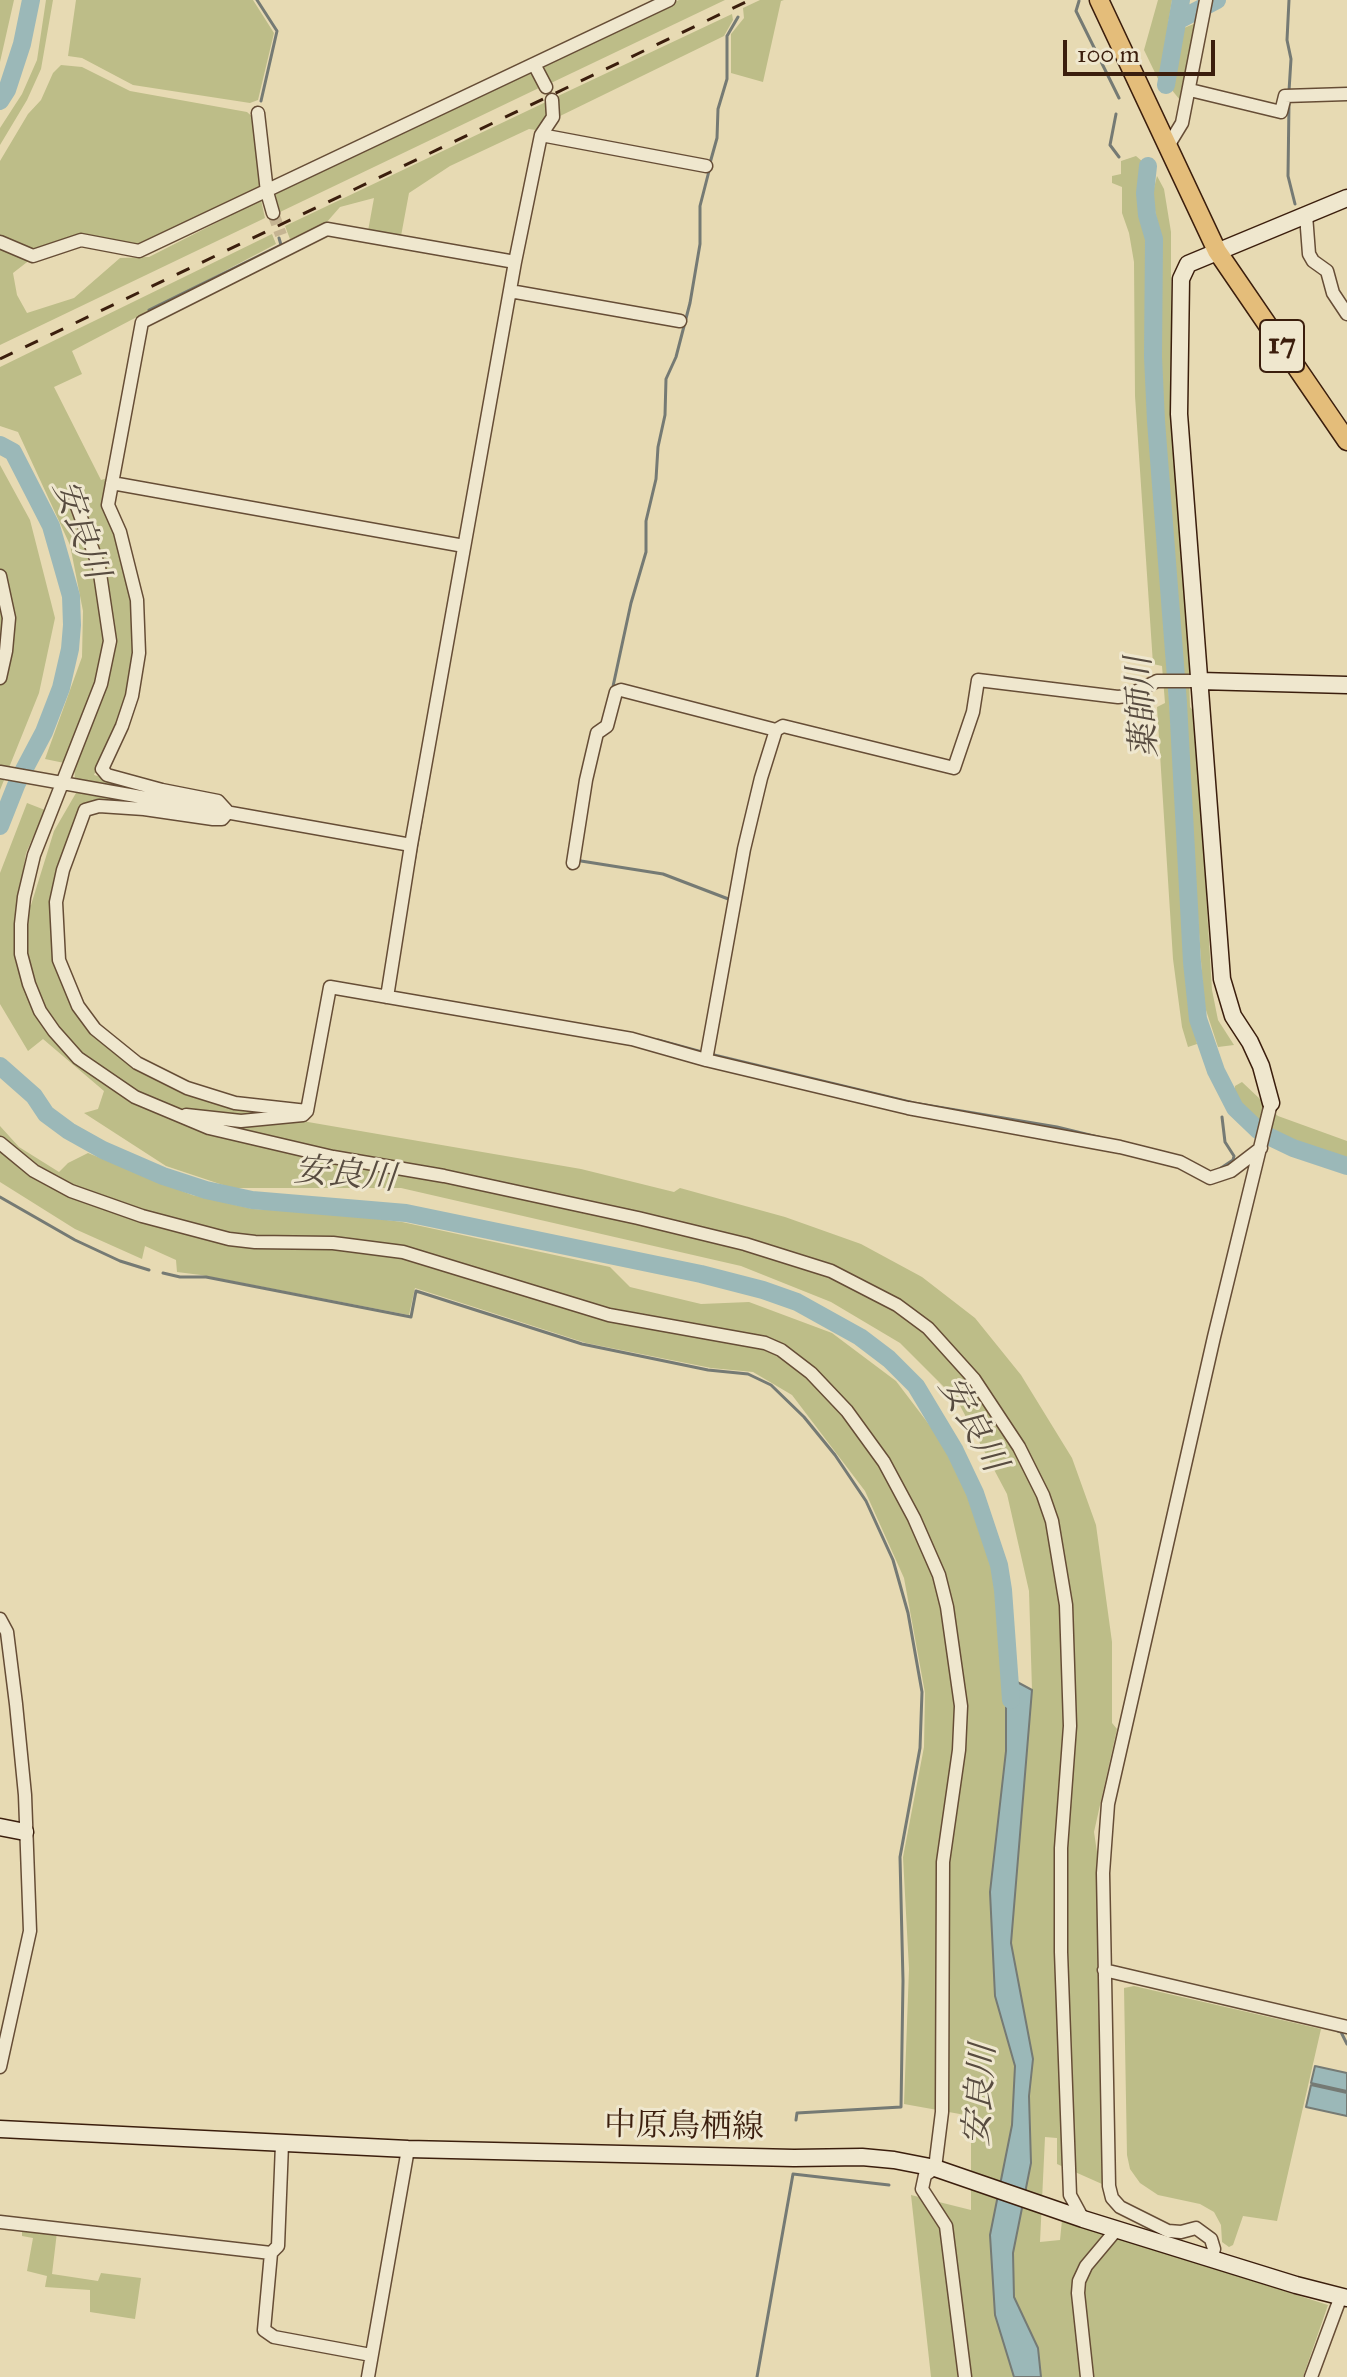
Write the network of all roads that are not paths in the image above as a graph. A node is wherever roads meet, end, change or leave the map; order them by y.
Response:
1 (669, 0) edge
2 (1099, 0) edge
3 (1206, 0) edge
4 (534, 64) junction
5 (546, 87) dead end
6 (1190, 90) junction
7 (1347, 94) edge
8 (552, 100) dead end
9 (258, 113) dead end
10 (541, 135) junction
11 (1168, 146) junction
12 (706, 166) dead end
13 (267, 192) junction
14 (1347, 198) edge
15 (273, 213) tunnel mouth
16 (1306, 215) junction
17 (281, 235) tunnel mouth
18 (0, 242) edge
19 (286, 249) junction
20 (1217, 251) junction
21 (515, 262) junction
22 (510, 291) junction
23 (1347, 314) edge
24 (680, 321) dead end
25 (1347, 441) edge
26 (112, 483) junction
27 (75, 501) dead end
28 (464, 546) junction
29 (0, 576) edge
30 (0, 678) edge
31 (1200, 681) junction
32 (1347, 685) edge
33 (776, 730) junction
34 (0, 772) edge
35 (60, 782) junction
36 (228, 812) junction
37 (411, 845) junction
38 (573, 863) dead end
39 (387, 997) junction
40 (707, 1054) junction
41 (1271, 1103) joint
42 (307, 1111) junction
43 (170, 1113) junction
44 (0, 1143) edge
45 (1261, 1145) junction
46 (0, 1619) edge
47 (0, 1827) edge
48 (25, 1832) junction
49 (1104, 1970) junction
50 (0, 1998) edge
51 (16, 2002) junction
52 (1347, 2027) edge
53 (0, 2067) edge
54 (0, 2129) edge
55 (282, 2144) junction
56 (408, 2149) junction
57 (940, 2171) junction
58 (1083, 2219) junction
59 (0, 2222) edge
60 (1117, 2229) junction
61 (271, 2253) junction
62 (1211, 2258) junction
63 (1344, 2297) edge
64 (371, 2355) junction
65 (368, 2377) edge
66 (965, 2377) edge
67 (1087, 2377) edge
68 (1311, 2377) edge

1 - 4 street
2 - 11 main road, 17
3 - 6 street
4 - 5 street
4 - 13 street
6 - 7 street
6 - 11 street
8 - 10 street
9 - 13 street
10 - 12 street
10 - 21 street
11 - 20 main road, 17
13 - 15 street
13 - 18 street
14 - 16 main road
16 - 20 main road
16 - 23 street
17 - 19 street
19 - 21 street
19 - 26 street
20 - 25 main road, 17
20 - 31 main road
21 - 22 street
22 - 24 street
22 - 28 street
26 - 28 street
26 - 36 street
27 - 35 street
28 - 37 street
29 - 30 street
31 - 32 main road
31 - 33 street
31 - 41 main road
33 - 38 street
33 - 40 street
34 - 35 street
35 - 36 street
35 - 43 street
36 - 37 street
36 - 42 street
37 - 39 street
39 - 40 street
39 - 42 street
40 - 45 street
41 - 45 street
42 - 43 street
43 - 58 street
44 - 57 street
45 - 49 street
46 - 48 street
47 - 48 main road
48 - 51 street
49 - 52 street
49 - 62 street
50 - 51 street
51 - 53 street
54 - 55 main road, 中原鳥栖線
55 - 56 main road, 中原鳥栖線
55 - 61 street
56 - 57 main road, 中原鳥栖線
56 - 64 street
57 - 58 main road, 中原鳥栖線
57 - 66 street
58 - 60 main road, 中原鳥栖線
59 - 61 street
60 - 62 main road, 中原鳥栖線
60 - 67 street
61 - 64 street
62 - 63 main road, 中原鳥栖線
63 - 68 street
64 - 65 street

